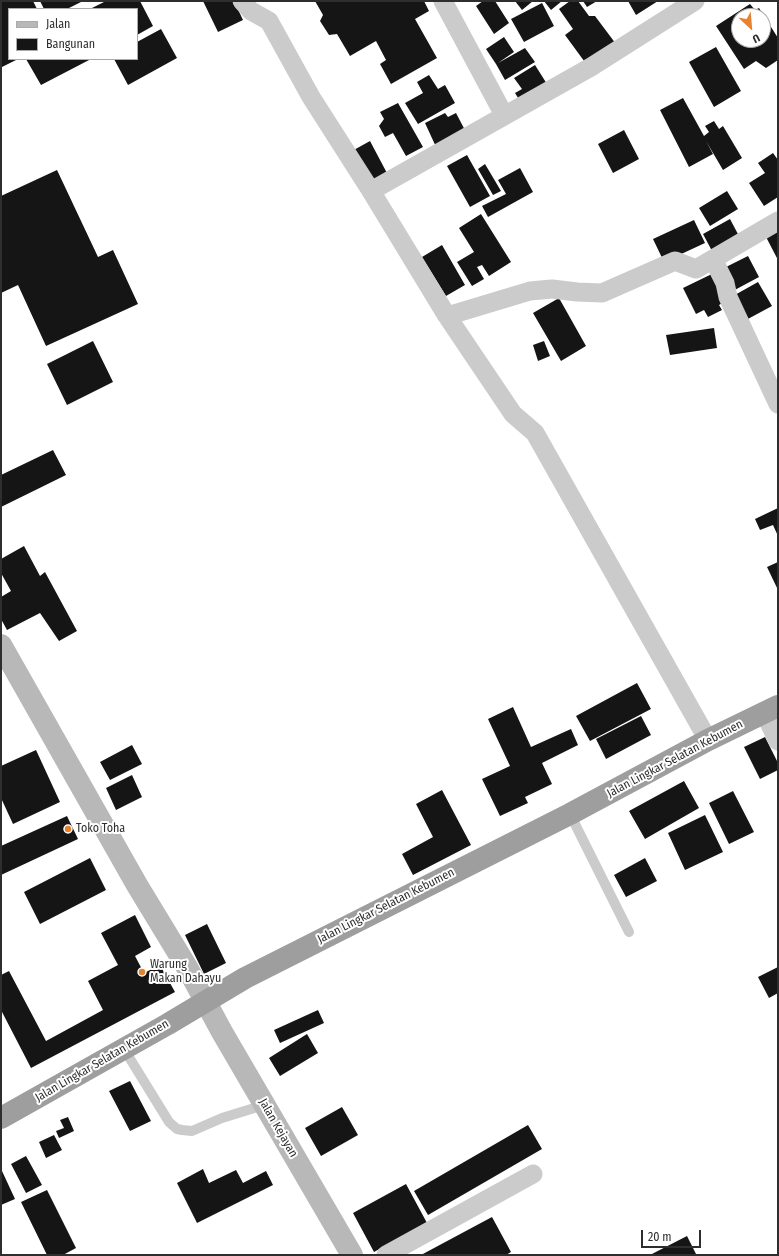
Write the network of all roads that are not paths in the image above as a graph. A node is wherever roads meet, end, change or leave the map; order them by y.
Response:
1 (242, 1) edge
2 (443, 1) edge
3 (695, 1) edge
4 (504, 115) junction
5 (371, 190) junction
6 (778, 221) edge
7 (713, 259) junction
8 (447, 316) junction
9 (778, 404) edge
10 (1, 645) edge
11 (771, 709) edge
12 (708, 740) junction
13 (778, 741) edge
14 (570, 814) junction
15 (629, 932) dead end
16 (205, 1001) junction
17 (124, 1048) junction
18 (264, 1105) junction
19 (1, 1118) edge
20 (533, 1174) dead end
21 (352, 1255) edge
22 (386, 1255) edge

1 - 5 street
2 - 4 street
3 - 4 street
4 - 5 street
5 - 8 street
6 - 7 street
7 - 8 street
7 - 9 street
8 - 12 street
10 - 16 main road, Jalan Kejayan
11 - 12 highway, Jalan Lingkar Selatan Kebumen
11 - 13 street
12 - 14 highway, Jalan Lingkar Selatan Kebumen
14 - 15 lane
14 - 16 highway, Jalan Lingkar Selatan Kebumen
16 - 17 highway, Jalan Lingkar Selatan Kebumen
16 - 18 main road, Jalan Kejayan
17 - 18 lane
17 - 19 highway, Jalan Lingkar Selatan Kebumen
18 - 21 main road, Jalan Kejayan
20 - 22 street

